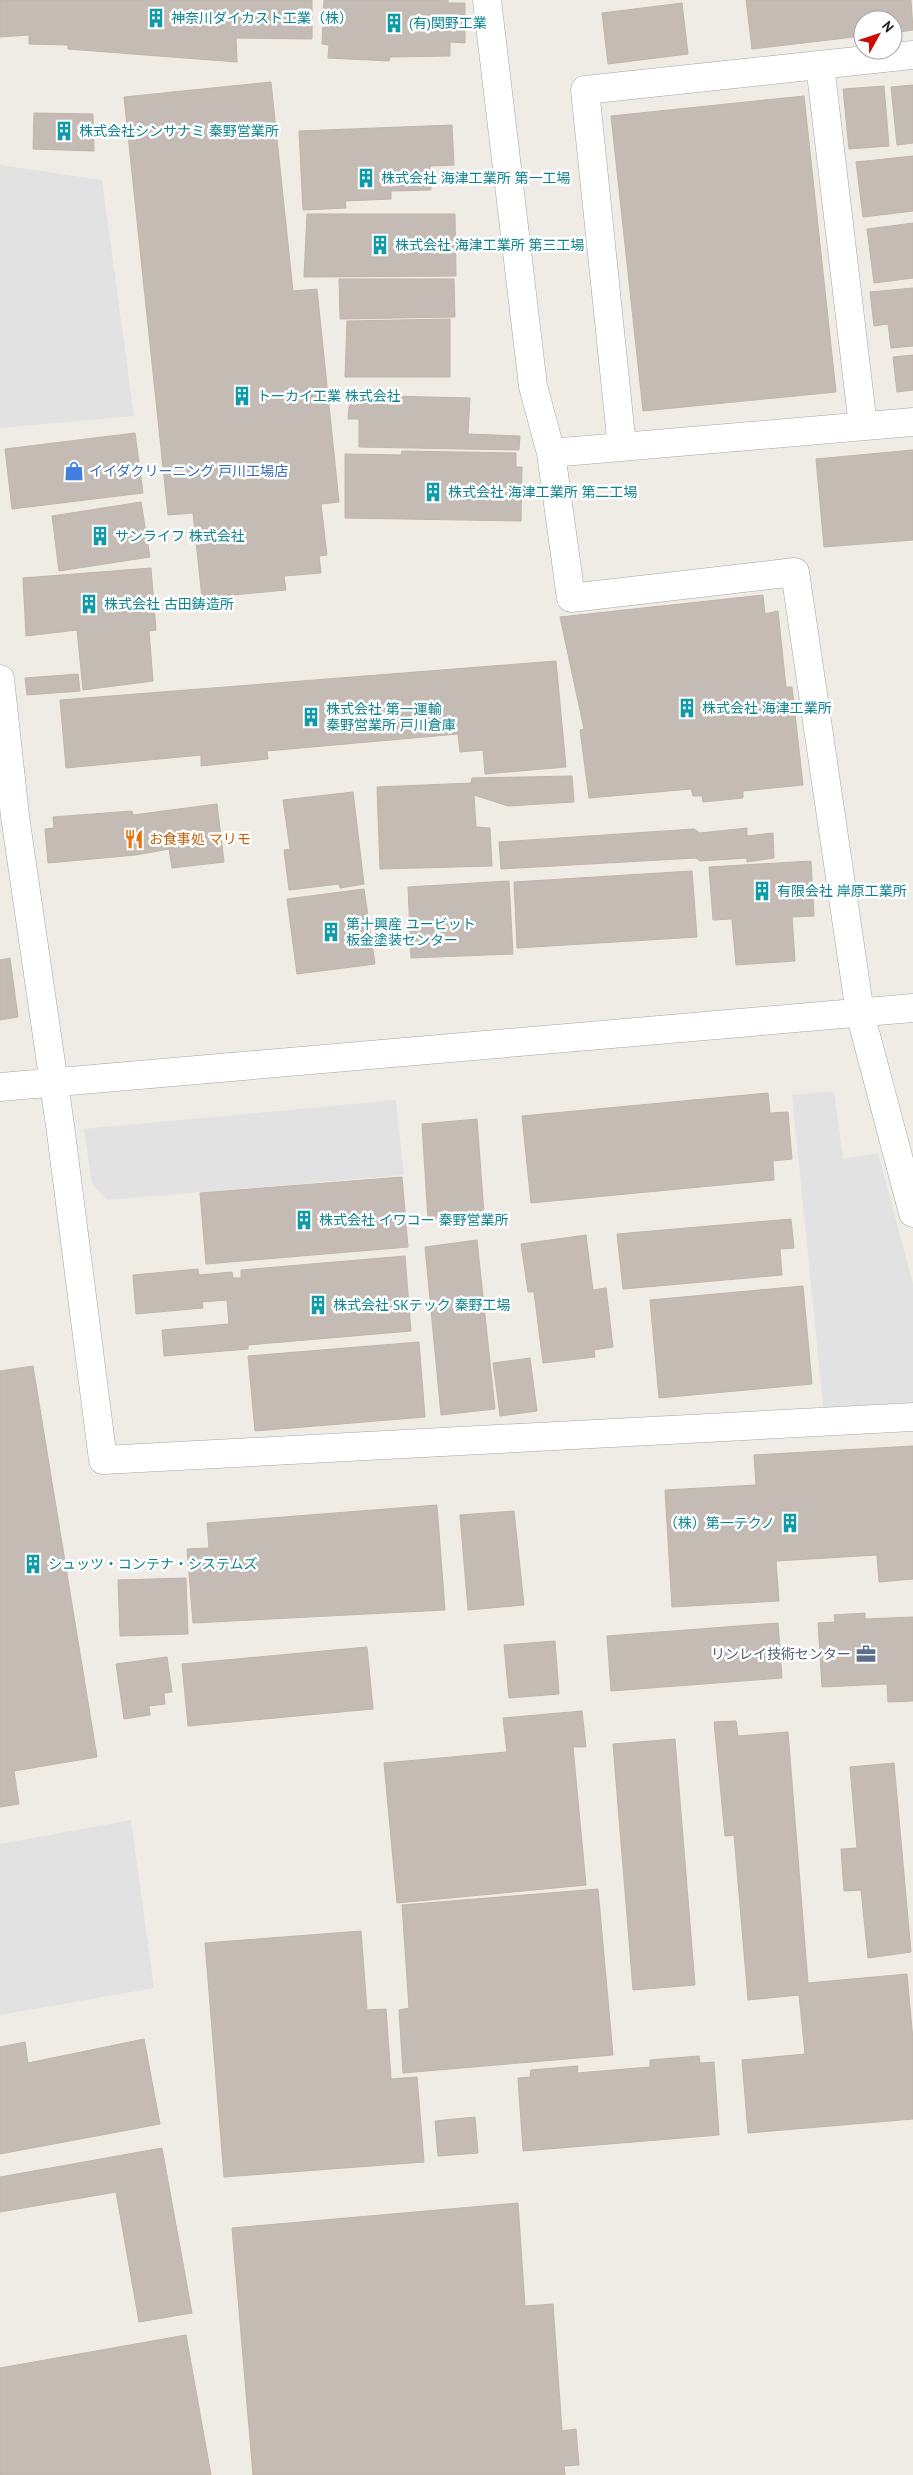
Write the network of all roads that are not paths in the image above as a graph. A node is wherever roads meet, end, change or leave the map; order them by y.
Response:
1 (487, 0) edge
2 (913, 54) edge
3 (820, 64) junction
4 (913, 422) edge
5 (864, 426) junction
6 (622, 447) junction
7 (552, 453) junction
8 (0, 679) edge
9 (8, 817) edge
10 (913, 1008) edge
11 (860, 1013) junction
12 (54, 1082) junction
13 (0, 1087) edge
14 (913, 1213) edge
15 (913, 1417) edge

1 - 7 street
2 - 3 street
3 - 5 street
3 - 6 street
4 - 5 street
5 - 6 street
6 - 7 street
7 - 11 street
8 - 9 street
9 - 12 street
10 - 11 street
11 - 12 street
11 - 14 street
12 - 13 street
12 - 15 street

